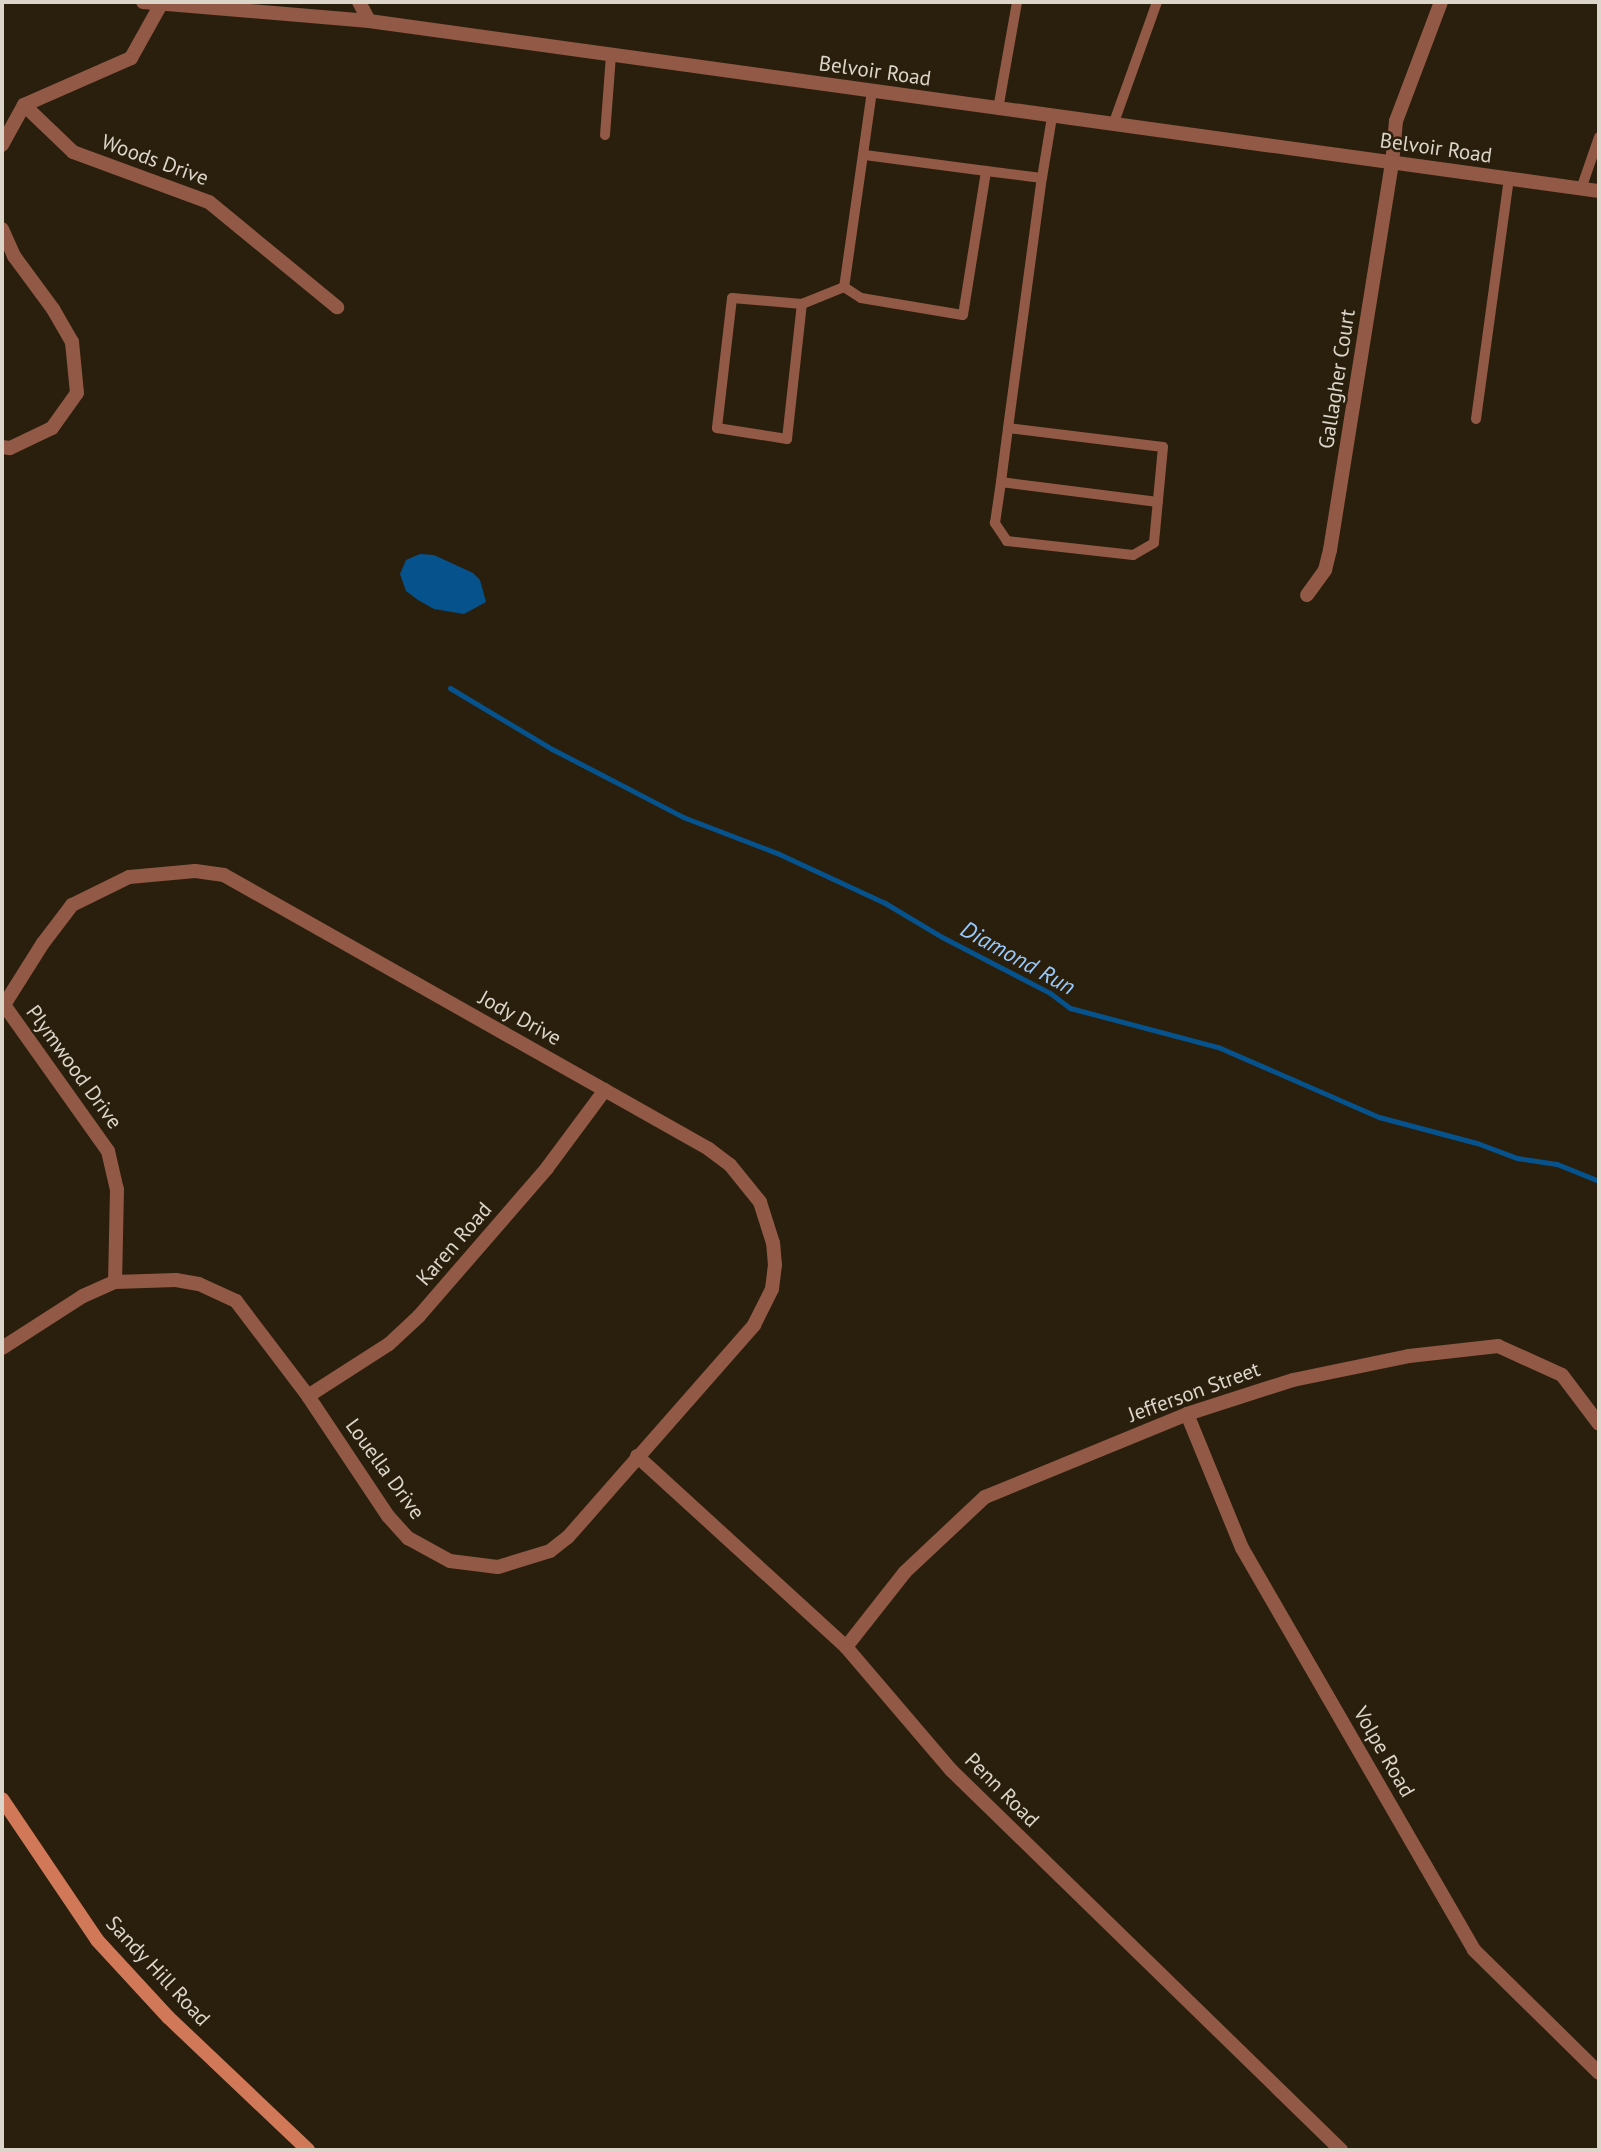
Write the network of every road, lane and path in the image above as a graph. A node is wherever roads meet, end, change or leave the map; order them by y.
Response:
1 (143, 2) edge
2 (359, 2) edge
3 (1017, 2) edge
4 (1157, 2) edge
5 (1441, 2) edge
6 (161, 4) junction
7 (369, 21) junction
8 (611, 55) junction
9 (872, 92) junction
10 (24, 105) junction
11 (998, 109) junction
12 (1052, 117) junction
13 (1114, 125) junction
14 (605, 135) dead end
15 (1599, 137) edge
16 (2, 145) edge
17 (866, 155) junction
18 (1392, 164) junction
19 (986, 171) junction
20 (1042, 178) junction
21 (1509, 179) junction
22 (1581, 189) junction
23 (1599, 191) edge
24 (2, 229) edge
25 (844, 287) junction
26 (802, 304) junction
27 (337, 307) dead end
28 (1476, 419) dead end
29 (1008, 428) junction
30 (2, 447) edge
31 (1001, 482) junction
32 (1158, 502) junction
33 (1307, 595) dead end
34 (3, 1003) edge
35 (605, 1090) junction
36 (115, 1282) junction
37 (2, 1348) edge
38 (308, 1396) junction
39 (1187, 1414) junction
40 (1599, 1424) edge
41 (637, 1456) junction
42 (846, 1647) junction
43 (2, 1799) edge
44 (1599, 2073) edge
45 (308, 2150) edge
46 (1341, 2150) edge

1 - 6 street, Belvoir Road
2 - 7 street
3 - 11 lane
4 - 13 lane
5 - 18 street, Gallagher Court
6 - 7 street, Belvoir Road
6 - 10 street
7 - 8 street, Belvoir Road
8 - 9 street, Belvoir Road
8 - 14 lane
9 - 11 street, Belvoir Road
9 - 17 lane
10 - 16 street
10 - 27 street, Woods Drive
11 - 12 street, Belvoir Road
12 - 13 street, Belvoir Road
12 - 20 lane
13 - 18 street, Belvoir Road
15 - 22 lane
17 - 19 lane
17 - 25 lane
18 - 21 street, Belvoir Road
18 - 33 street, Gallagher Court
19 - 20 lane
19 - 25 lane
20 - 29 lane
21 - 22 street, Belvoir Road
21 - 28 lane
22 - 23 street, Belvoir Road
24 - 30 street
25 - 26 lane
26 - 26 lane
29 - 31 lane
29 - 32 lane
31 - 32 lane
31 - 32 lane
34 - 35 street, Jody Drive
34 - 36 street, Plymwood Drive
35 - 38 street, Karen Road
35 - 41 street, Jody Drive
36 - 37 street
36 - 38 street, Louella Drive
38 - 41 street, Louella Drive
39 - 40 street, Jefferson Street
39 - 42 street, Jefferson Street
39 - 44 street, Volpe Road
41 - 42 street, Penn Road
42 - 46 street, Penn Road
43 - 45 main road, Sandy Hill Road

